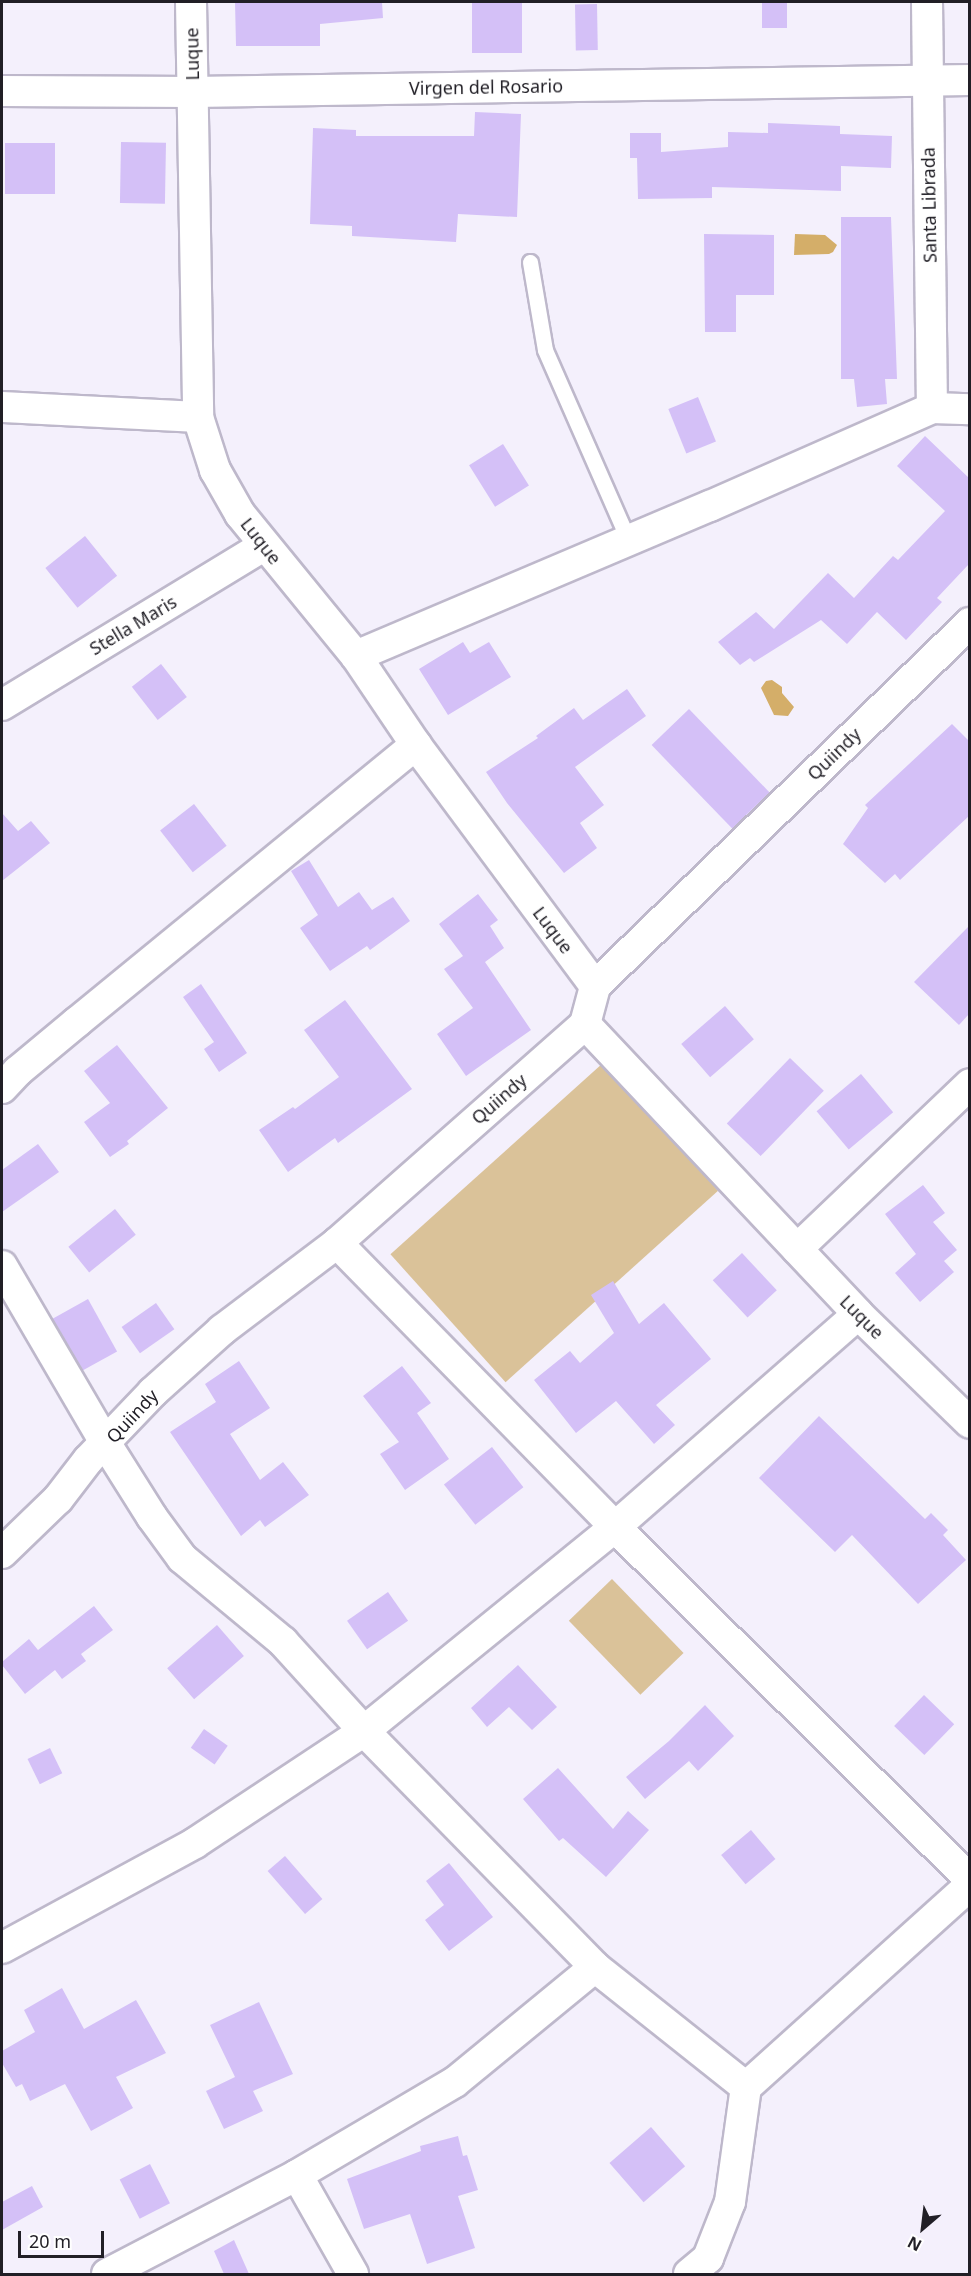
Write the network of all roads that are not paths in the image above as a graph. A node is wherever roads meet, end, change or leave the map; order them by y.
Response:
1 (191, 2) edge
2 (927, 2) edge
3 (969, 80) edge
4 (928, 81) junction
5 (2, 91) edge
6 (193, 92) junction
7 (530, 262) dead end
8 (2, 407) edge
9 (932, 408) junction
10 (969, 409) edge
11 (198, 417) junction
12 (629, 541) junction
13 (264, 546) junction
14 (969, 623) edge
15 (356, 656) junction
16 (2, 705) edge
17 (416, 745) junction
18 (595, 986) junction
19 (585, 1024) junction
20 (969, 1084) edge
21 (2, 1088) edge
22 (337, 1243) junction
23 (797, 1249) junction
24 (2, 1266) edge
25 (858, 1314) junction
26 (969, 1423) edge
27 (106, 1444) junction
28 (615, 1527) junction
29 (2, 1553) edge
30 (364, 1731) junction
31 (969, 1879) edge
32 (969, 1885) edge
33 (2, 1948) edge
34 (595, 1967) junction
35 (746, 2087) junction
36 (297, 2175) junction
37 (107, 2274) edge
38 (353, 2274) edge
39 (689, 2274) edge

1 - 6 street, Luque
2 - 4 street, Santa Librada
3 - 4 street, Virgen del Rosario
4 - 6 street, Virgen del Rosario
4 - 9 street, Santa Librada
5 - 6 street, Virgen del Rosario
6 - 11 street, Luque
7 - 12 lane
8 - 11 street
9 - 10 street
9 - 12 street
11 - 13 street, Luque
12 - 15 street
13 - 15 street, Luque
13 - 16 street, Stella Maris
14 - 18 street, Quiindy
15 - 17 street, Luque
17 - 18 street, Luque
17 - 21 street
18 - 19 street
19 - 22 street, Quiindy
19 - 23 street, Luque
20 - 23 street
22 - 27 street, Quiindy
22 - 28 street
23 - 25 street, Luque
24 - 27 street
25 - 26 street, Luque
25 - 28 street
27 - 29 street, Quiindy
27 - 30 street
28 - 30 street
28 - 31 street
30 - 33 street
30 - 34 street
32 - 35 street
34 - 35 street
34 - 36 street
35 - 39 street
36 - 37 street
36 - 38 street

